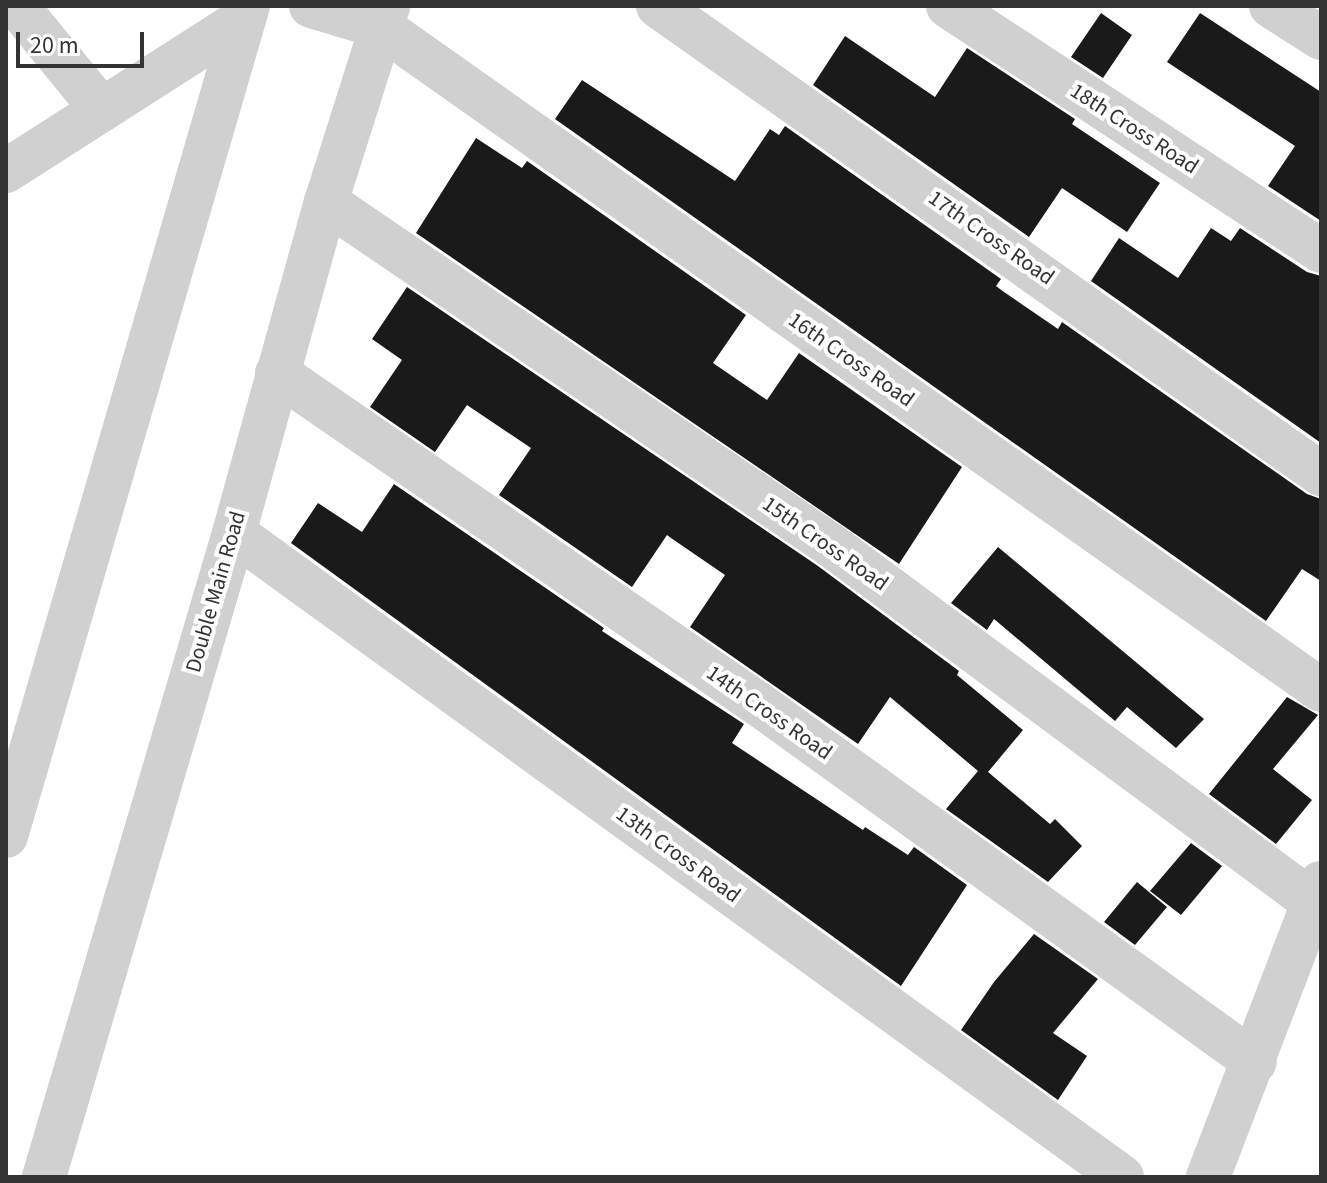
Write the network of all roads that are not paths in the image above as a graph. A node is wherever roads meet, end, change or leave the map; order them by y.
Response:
1 (17, 6) edge
2 (311, 6) edge
3 (658, 6) edge
4 (948, 6) edge
5 (1271, 6) edge
6 (246, 12) edge
7 (384, 16) edge
8 (1321, 38) edge
9 (102, 110) junction
10 (6, 171) edge
11 (326, 202) junction
12 (1321, 251) edge
13 (277, 373) junction
14 (1321, 474) edge
15 (234, 533) junction
16 (1321, 690) edge
17 (18, 738) edge
18 (6, 836) edge
19 (1317, 892) edge
20 (1255, 1062) junction
21 (44, 1177) edge
22 (1122, 1177) edge
23 (1208, 1177) edge

1 - 9 street
2 - 7 street, 16th Cross Road
3 - 14 street, 17th Cross Road
4 - 12 street, 18th Cross Road
5 - 8 street
6 - 9 street
6 - 17 street
7 - 11 street, Double Main Road
7 - 16 street, 16th Cross Road
9 - 10 street
11 - 13 street, Double Main Road
11 - 19 street, 15th Cross Road
13 - 15 street, Double Main Road
13 - 20 street, 14th Cross Road
15 - 21 street, Double Main Road
15 - 22 street, 13th Cross Road
17 - 18 street
19 - 20 street
20 - 23 street

